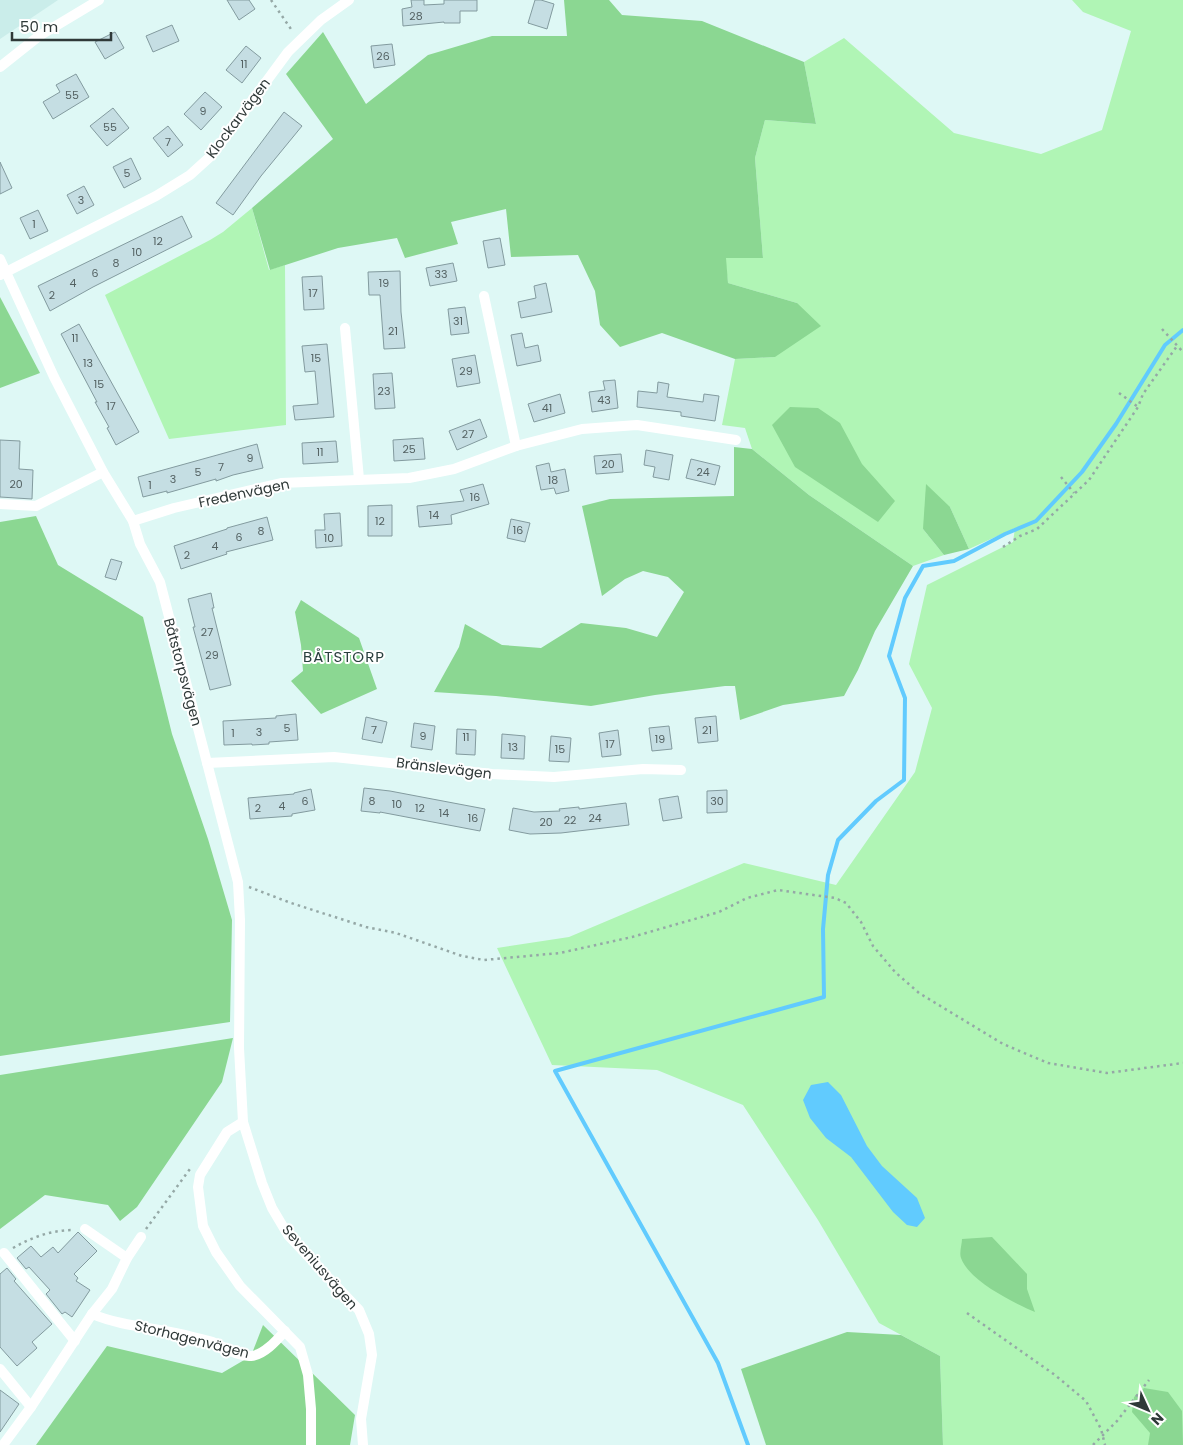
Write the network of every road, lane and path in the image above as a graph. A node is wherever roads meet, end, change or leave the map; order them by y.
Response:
1 (99, 0) edge
2 (271, 0) edge
3 (349, 0) edge
4 (299, 40) junction
5 (0, 68) edge
6 (0, 259) edge
7 (3, 273) edge
8 (484, 296) dead end
9 (346, 328) dead end
10 (1162, 330) dead end
11 (1177, 346) junction
12 (1183, 352) edge
13 (1120, 393) dead end
14 (1138, 407) junction
15 (736, 440) dead end
16 (516, 446) junction
17 (103, 472) junction
18 (1061, 477) dead end
19 (359, 479) junction
20 (1074, 493) junction
21 (0, 504) edge
22 (132, 521) junction
23 (1004, 547) dead end
24 (207, 763) junction
25 (681, 770) dead end
26 (238, 882) junction
27 (1183, 1063) edge
28 (243, 1122) junction
29 (85, 1229) joint
30 (141, 1237) dead end
31 (4, 1253) joint
32 (127, 1258) junction
33 (967, 1313) dead end
34 (92, 1314) junction
35 (285, 1331) junction
36 (75, 1341) junction
37 (0, 1369) edge
38 (1149, 1380) dead end
39 (31, 1407) junction
40 (1103, 1436) junction
41 (3, 1445) edge
42 (311, 1445) edge
43 (363, 1445) edge
44 (1093, 1445) edge
45 (1105, 1445) edge

1 - 5 street
2 - 4 path
3 - 4 street, Klockarvägen
4 - 7 street, Klockarvägen
6 - 7 street, Båtstorpsvägen
7 - 17 street, Båtstorpsvägen
8 - 16 street
9 - 19 street
10 - 11 path
11 - 12 path
11 - 14 path
13 - 14 path
14 - 20 path
15 - 16 street, Fredenvägen
16 - 19 street, Fredenvägen
17 - 21 street
17 - 22 street, Båtstorpsvägen
18 - 20 path
19 - 22 street, Fredenvägen
20 - 23 path
22 - 24 street, Båtstorpsvägen
24 - 25 street, Bränslevägen
24 - 26 street, Båtstorpsvägen
26 - 27 path
26 - 28 street, Seveniusvägen
28 - 35 street
28 - 43 street, Seveniusvägen
29 - 31 path
29 - 32 street
30 - 32 street
31 - 36 street
32 - 34 street
33 - 40 path
34 - 35 street, Storhagenvägen
34 - 36 street
35 - 42 street
36 - 39 street
37 - 39 street
38 - 40 path
39 - 41 street
40 - 44 path
40 - 45 path

